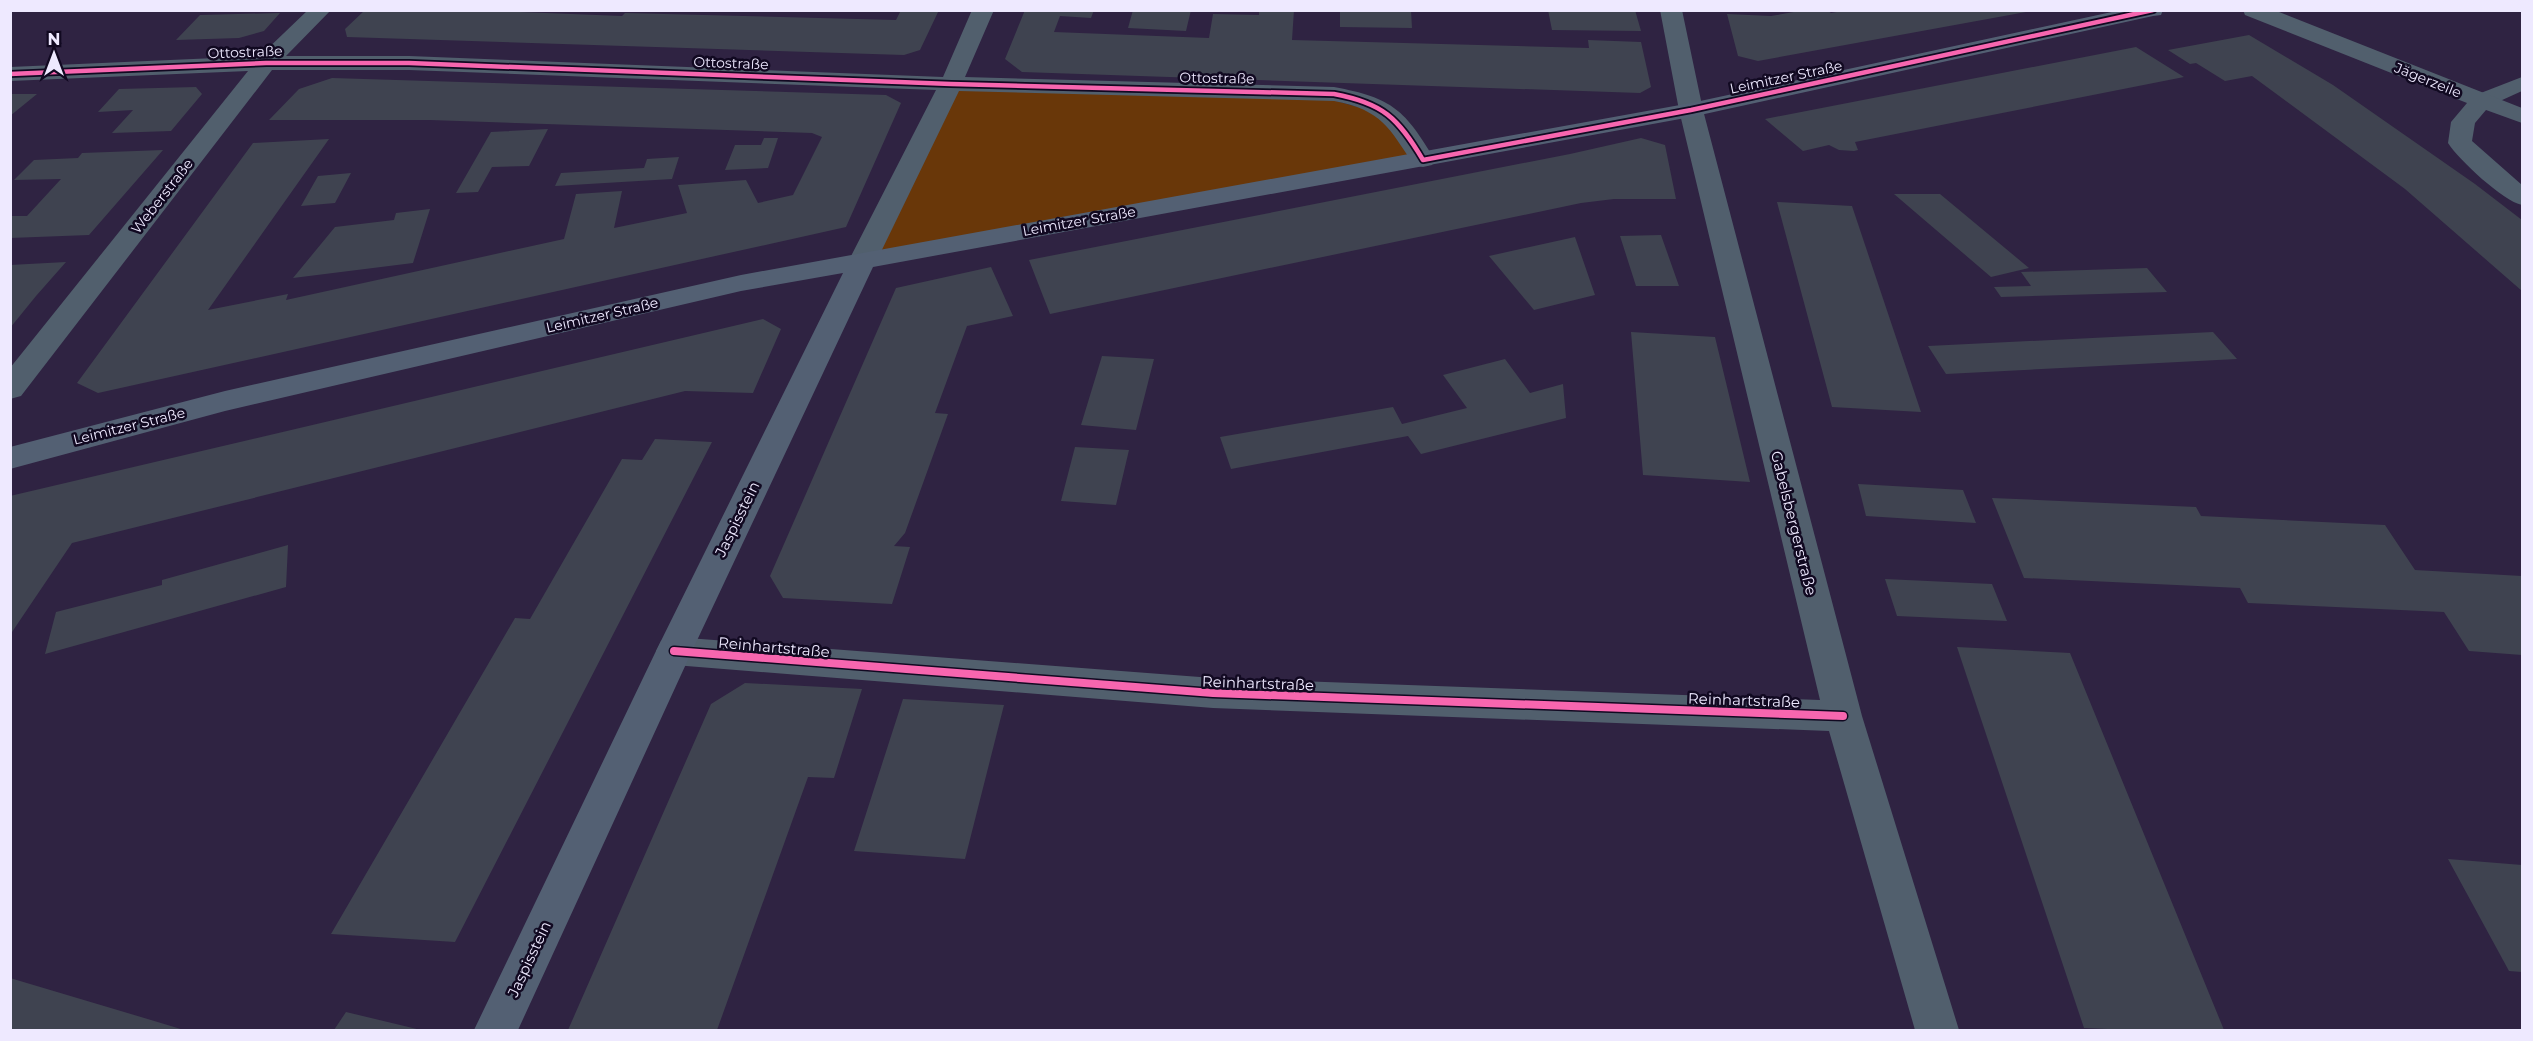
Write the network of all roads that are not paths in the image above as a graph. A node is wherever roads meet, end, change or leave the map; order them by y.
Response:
1 (321, 10) edge
2 (983, 10) edge
3 (1671, 10) edge
4 (2153, 10) edge
5 (2253, 10) edge
6 (266, 63) junction
7 (10, 74) edge
8 (951, 84) junction
9 (2523, 84) edge
10 (2481, 101) junction
11 (1691, 110) junction
12 (2523, 116) edge
13 (1423, 159) junction
14 (2523, 197) edge
15 (863, 260) junction
16 (10, 389) edge
17 (10, 458) edge
18 (674, 651) junction
19 (1843, 716) junction
20 (496, 1030) edge
21 (1937, 1030) edge

1 - 6 street, Weberstraße
2 - 8 street, Jaspisstein
3 - 11 street, Gabelsbergerstraße
4 - 11 street, Leimitzer Straße
5 - 10 street, Jägerzeile
6 - 7 street, Ottostraße
6 - 8 street, Ottostraße
6 - 16 street, Weberstraße
8 - 13 street, Ottostraße
8 - 15 street, Jaspisstein
9 - 10 lane
10 - 12 street
10 - 14 street, Jägerzeile
11 - 13 street, Leimitzer Straße
11 - 19 street, Gabelsbergerstraße
13 - 15 street, Leimitzer Straße
15 - 17 street, Leimitzer Straße
15 - 18 street, Jaspisstein
18 - 19 street, Reinhartstraße
18 - 20 street, Jaspisstein
19 - 21 street, Gabelsbergerstraße

